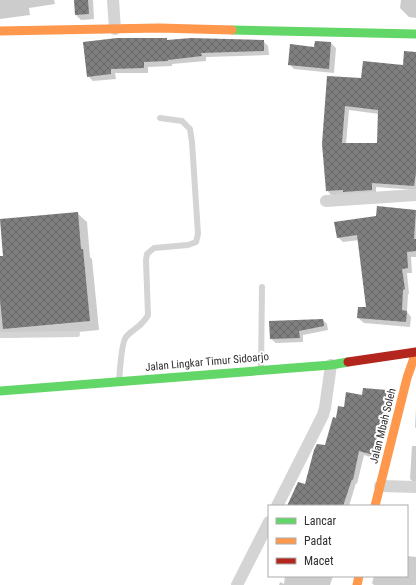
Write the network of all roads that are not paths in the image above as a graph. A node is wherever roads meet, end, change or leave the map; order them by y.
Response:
1 (113, 0) edge
2 (115, 29) junction
3 (0, 31) edge
4 (416, 34) edge
5 (160, 118) dead end
6 (416, 195) edge
7 (326, 201) dead end
8 (262, 287) dead end
9 (77, 334) dead end
10 (0, 335) edge
11 (416, 352) edge
12 (331, 365) junction
13 (261, 370) junction
14 (119, 382) junction
15 (0, 389) edge
16 (380, 486) junction
17 (416, 487) edge
18 (278, 505) edge
19 (375, 505) edge
20 (268, 524) edge
21 (237, 585) edge

1 - 2 street
2 - 3 street
2 - 4 street
5 - 14 lane
6 - 7 street
8 - 13 lane
9 - 10 lane
11 - 12 street, Jalan Lingkar Timur Sidoarjo
11 - 16 street, Jalan Mbah Soleh
12 - 13 street, Jalan Lingkar Timur Sidoarjo
12 - 18 street
13 - 14 street, Jalan Lingkar Timur Sidoarjo
14 - 15 street, Jalan Lingkar Timur Sidoarjo
16 - 17 street
16 - 19 street, Jalan Mbah Soleh
20 - 21 street

